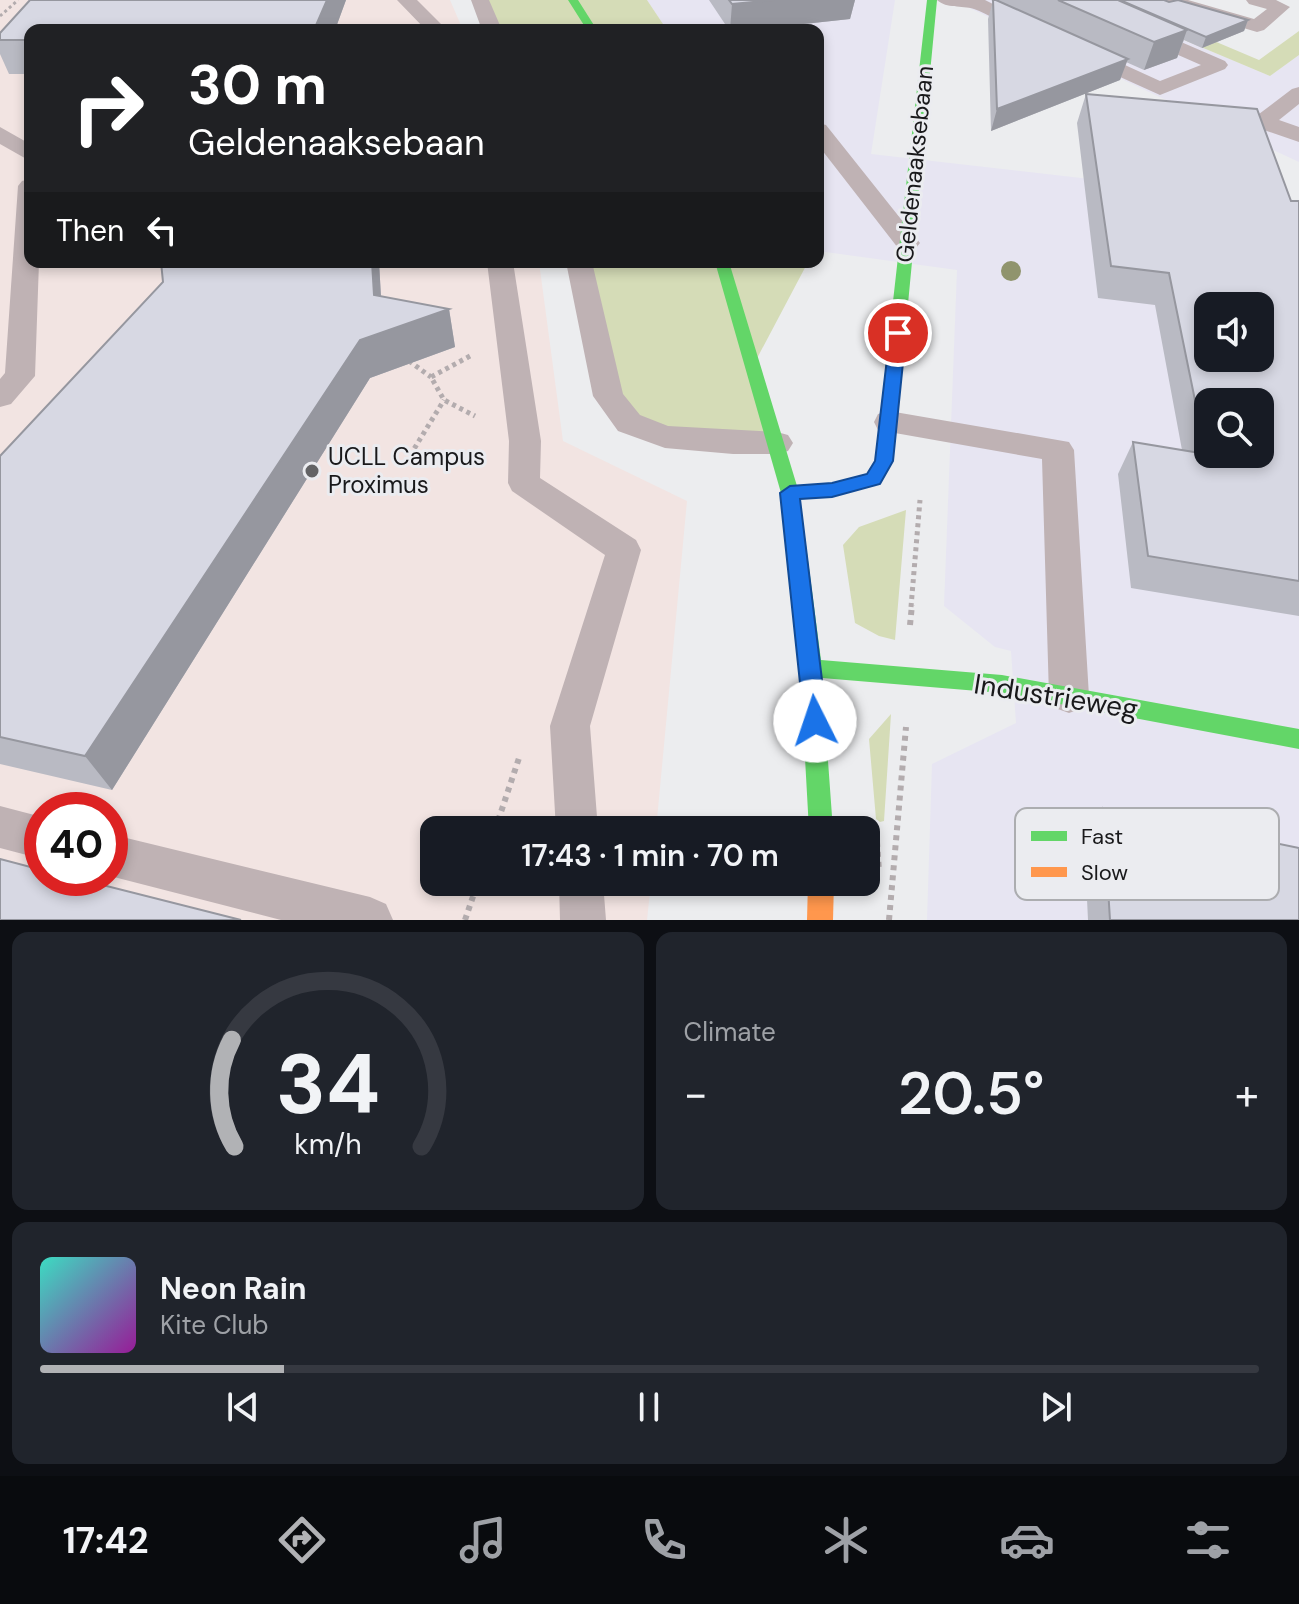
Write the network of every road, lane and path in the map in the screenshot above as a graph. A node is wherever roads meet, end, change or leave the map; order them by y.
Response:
1 (18, 0) edge
2 (406, 0) edge
3 (480, 0) edge
4 (573, 0) edge
5 (932, 0) edge
6 (946, 0) edge
7 (1068, 0) edge
8 (1168, 0) edge
9 (1255, 0) edge
10 (1286, 4) edge
11 (0, 16) edge
12 (431, 24) edge
13 (490, 24) edge
14 (588, 24) edge
15 (1299, 93) edge
16 (24, 126) edge
17 (1299, 135) edge
18 (3, 137) edge
19 (824, 138) edge
20 (24, 150) edge
21 (907, 243) junction
22 (26, 268) edge
23 (501, 268) edge
24 (580, 268) edge
25 (724, 268) edge
26 (404, 357) edge
27 (431, 377) dead end
28 (0, 397) edge
29 (889, 422) junction
30 (525, 441) junction
31 (777, 443) junction
32 (406, 462) dead end
33 (790, 493) junction
34 (811, 668) junction
35 (1069, 696) junction
36 (907, 717) dead end
37 (1299, 739) edge
38 (525, 740) dead end
39 (500, 816) edge
40 (576, 816) edge
41 (820, 816) edge
42 (0, 827) edge
43 (24, 833) edge
44 (128, 860) edge
45 (473, 896) edge
46 (582, 896) edge
47 (821, 896) edge
48 (370, 920) edge
49 (465, 920) edge
50 (583, 920) edge
51 (820, 920) edge
52 (889, 920) edge

1 - 11 path
2 - 12 lane
3 - 13 lane
4 - 14 street
5 - 21 street, Geldenaaksebaan
6 - 7 lane
8 - 10 lane
9 - 10 lane
15 - 17 lane
16 - 18 lane
18 - 20 lane
19 - 21 lane
21 - 29 street, Geldenaaksebaan
22 - 28 lane
23 - 30 lane
24 - 31 lane
25 - 31 street
26 - 27 path
29 - 33 street, Geldenaaksebaan
29 - 35 lane
30 - 32 path
30 - 40 lane
31 - 33 street
33 - 34 street
34 - 35 street, Industrieweg
34 - 41 street
35 - 37 street, Industrieweg
36 - 52 path
38 - 39 path
42 - 43 lane
44 - 48 lane
45 - 49 path
46 - 50 lane
47 - 51 street

